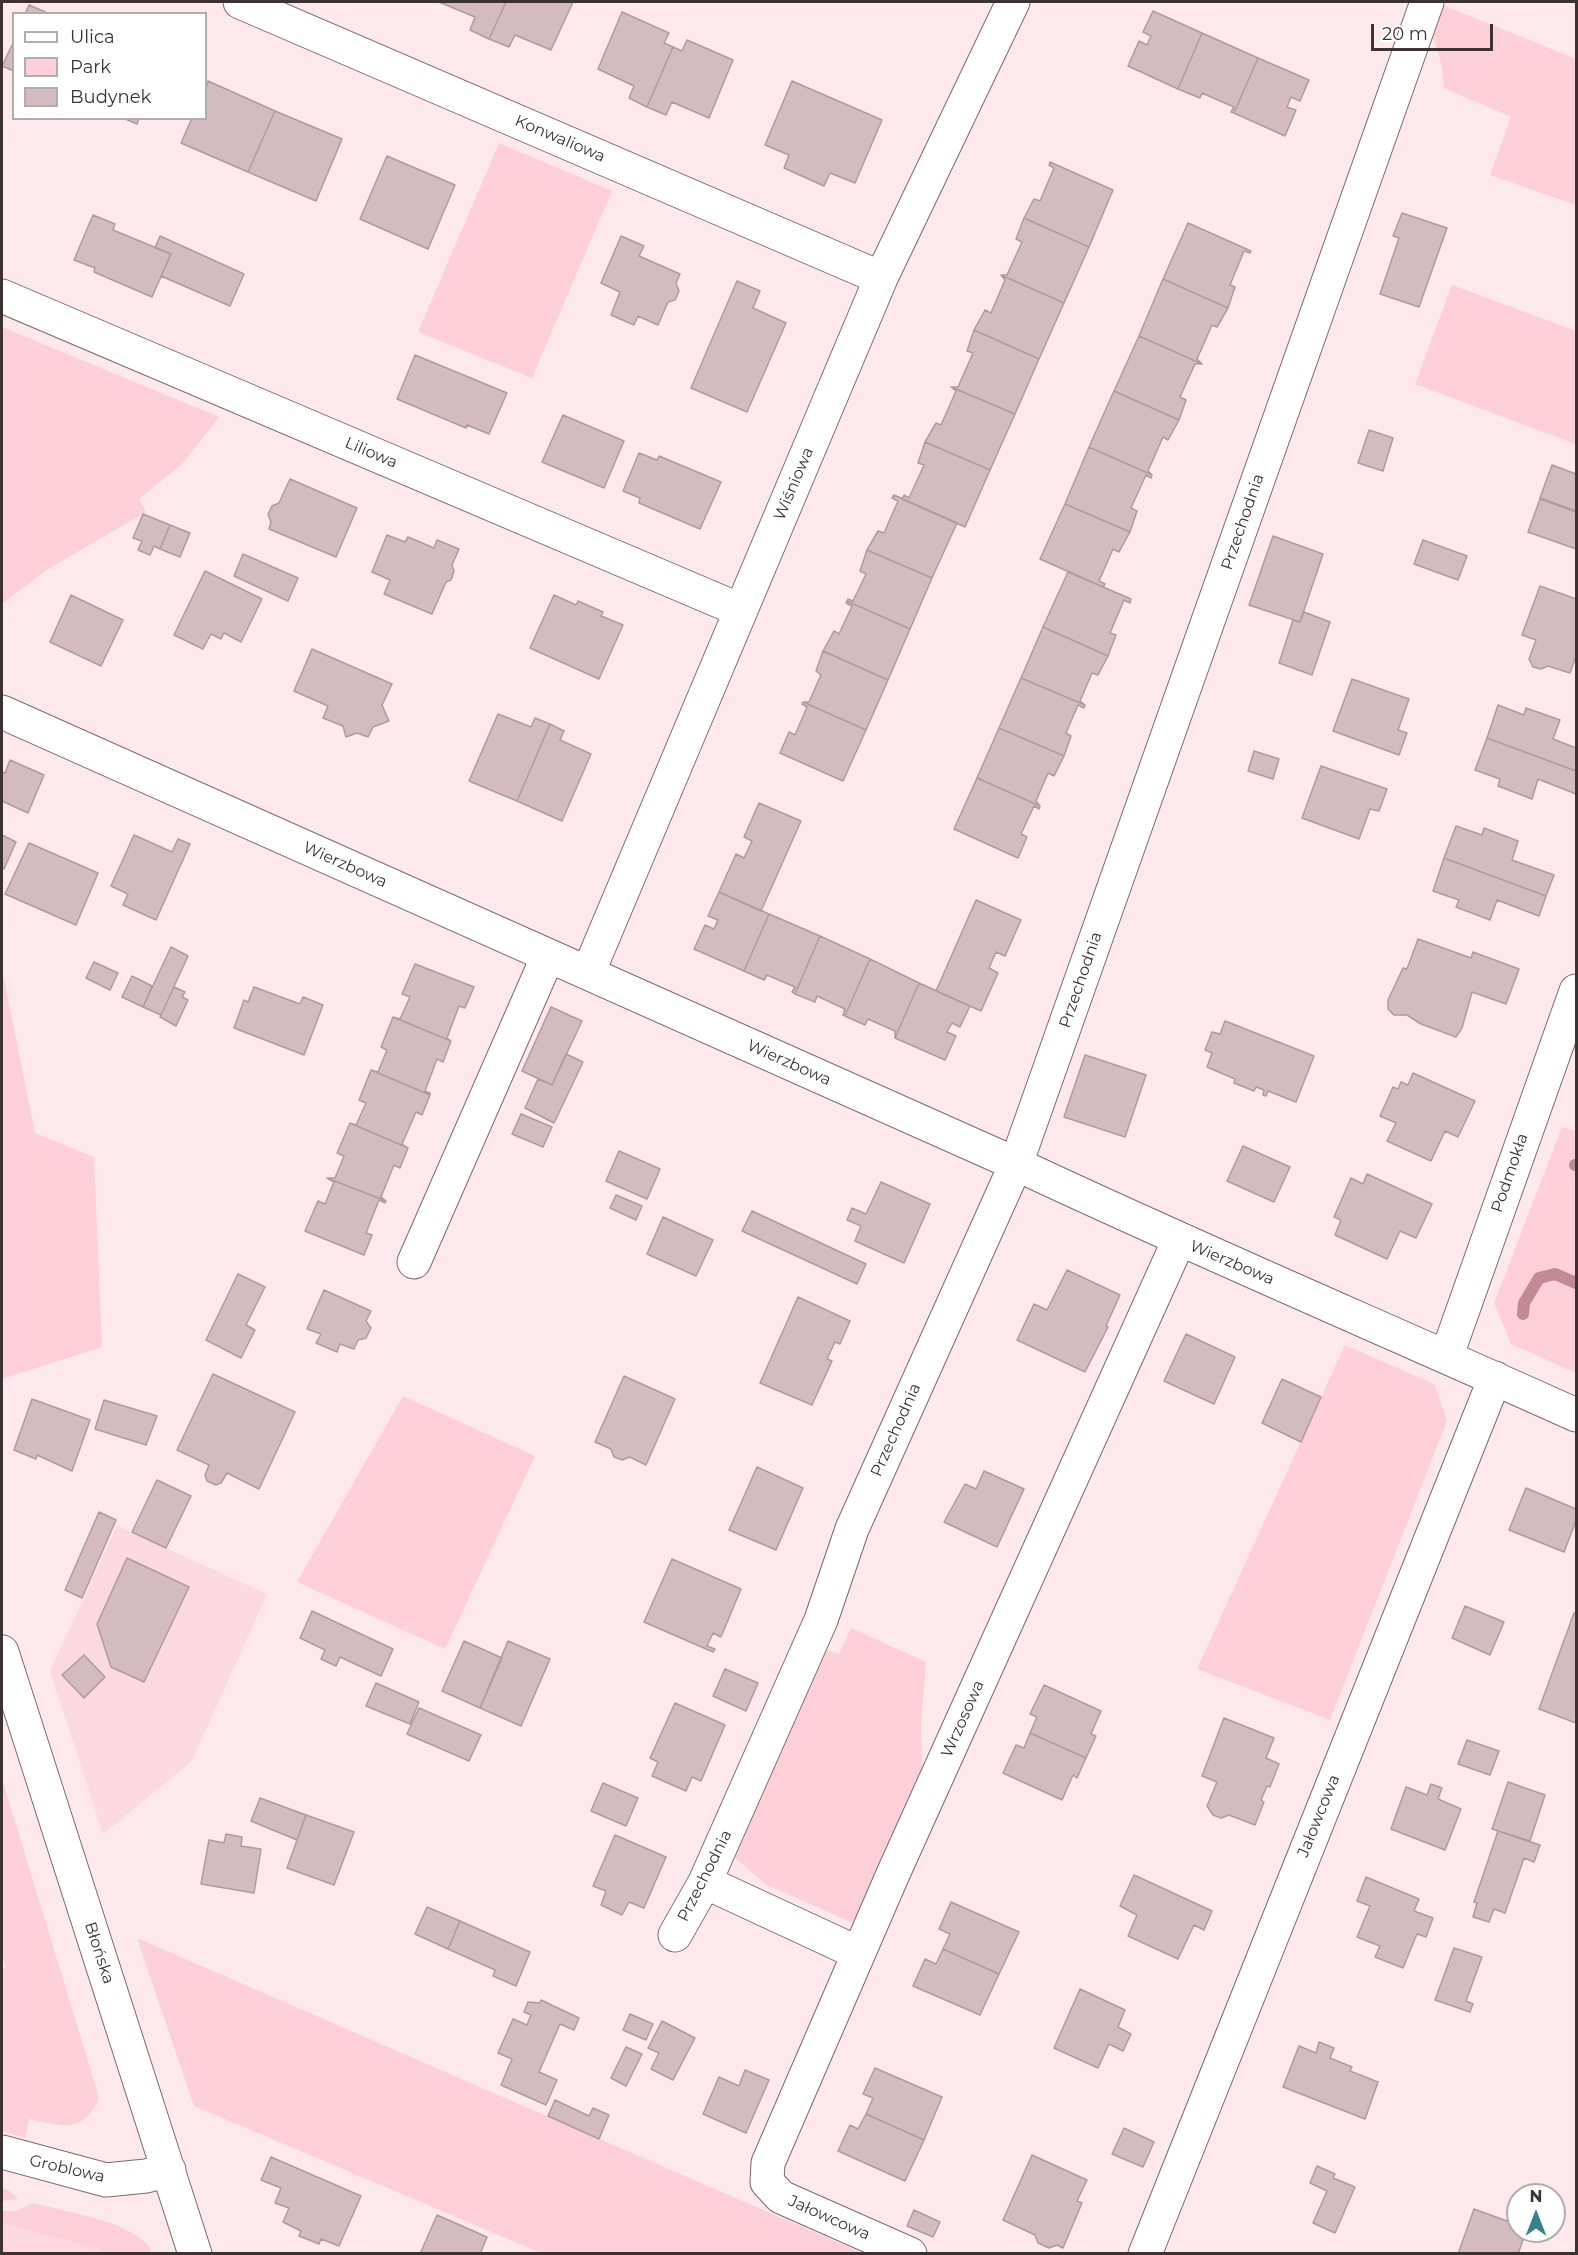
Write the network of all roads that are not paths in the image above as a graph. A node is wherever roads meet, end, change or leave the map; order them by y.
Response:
1 (240, 2) edge
2 (1013, 2) edge
3 (1427, 2) edge
4 (881, 278) junction
5 (2, 296) edge
6 (740, 610) junction
7 (2, 712) edge
8 (548, 956) junction
9 (588, 973) junction
10 (1576, 991) edge
11 (1016, 1164) junction
12 (1179, 1240) junction
13 (414, 1262) dead end
14 (1446, 1355) junction
15 (1495, 1378) junction
16 (1576, 1415) edge
17 (2, 1652) edge
18 (705, 1882) junction
19 (675, 1935) dead end
20 (858, 1953) junction
21 (2, 2152) edge
22 (169, 2170) junction
23 (781, 2197) joint
24 (195, 2253) edge
25 (910, 2253) edge
26 (1145, 2253) edge

1 - 4 street, Konwaliowa
2 - 4 street, Wiśniowa
3 - 11 street, Przechodnia
4 - 6 street, Wiśniowa
5 - 6 street, Liliowa
6 - 9 street, Wiśniowa
7 - 8 street, Wierzbowa
8 - 9 street, Wierzbowa
8 - 13 street
9 - 11 street, Wierzbowa
10 - 14 street, Podmokła
11 - 12 street, Wierzbowa
11 - 18 street, Przechodnia
12 - 14 street, Wierzbowa
12 - 20 street, Wrzosowa
14 - 15 street, Wierzbowa
15 - 16 street, Wierzbowa
15 - 26 street, Jałowcowa
17 - 22 street, Błońska
18 - 19 street, Przechodnia
18 - 20 street
20 - 23 street, Wrzosowa
21 - 22 street, Groblowa
22 - 24 street, Błońska
23 - 25 street, Jałowcowa

